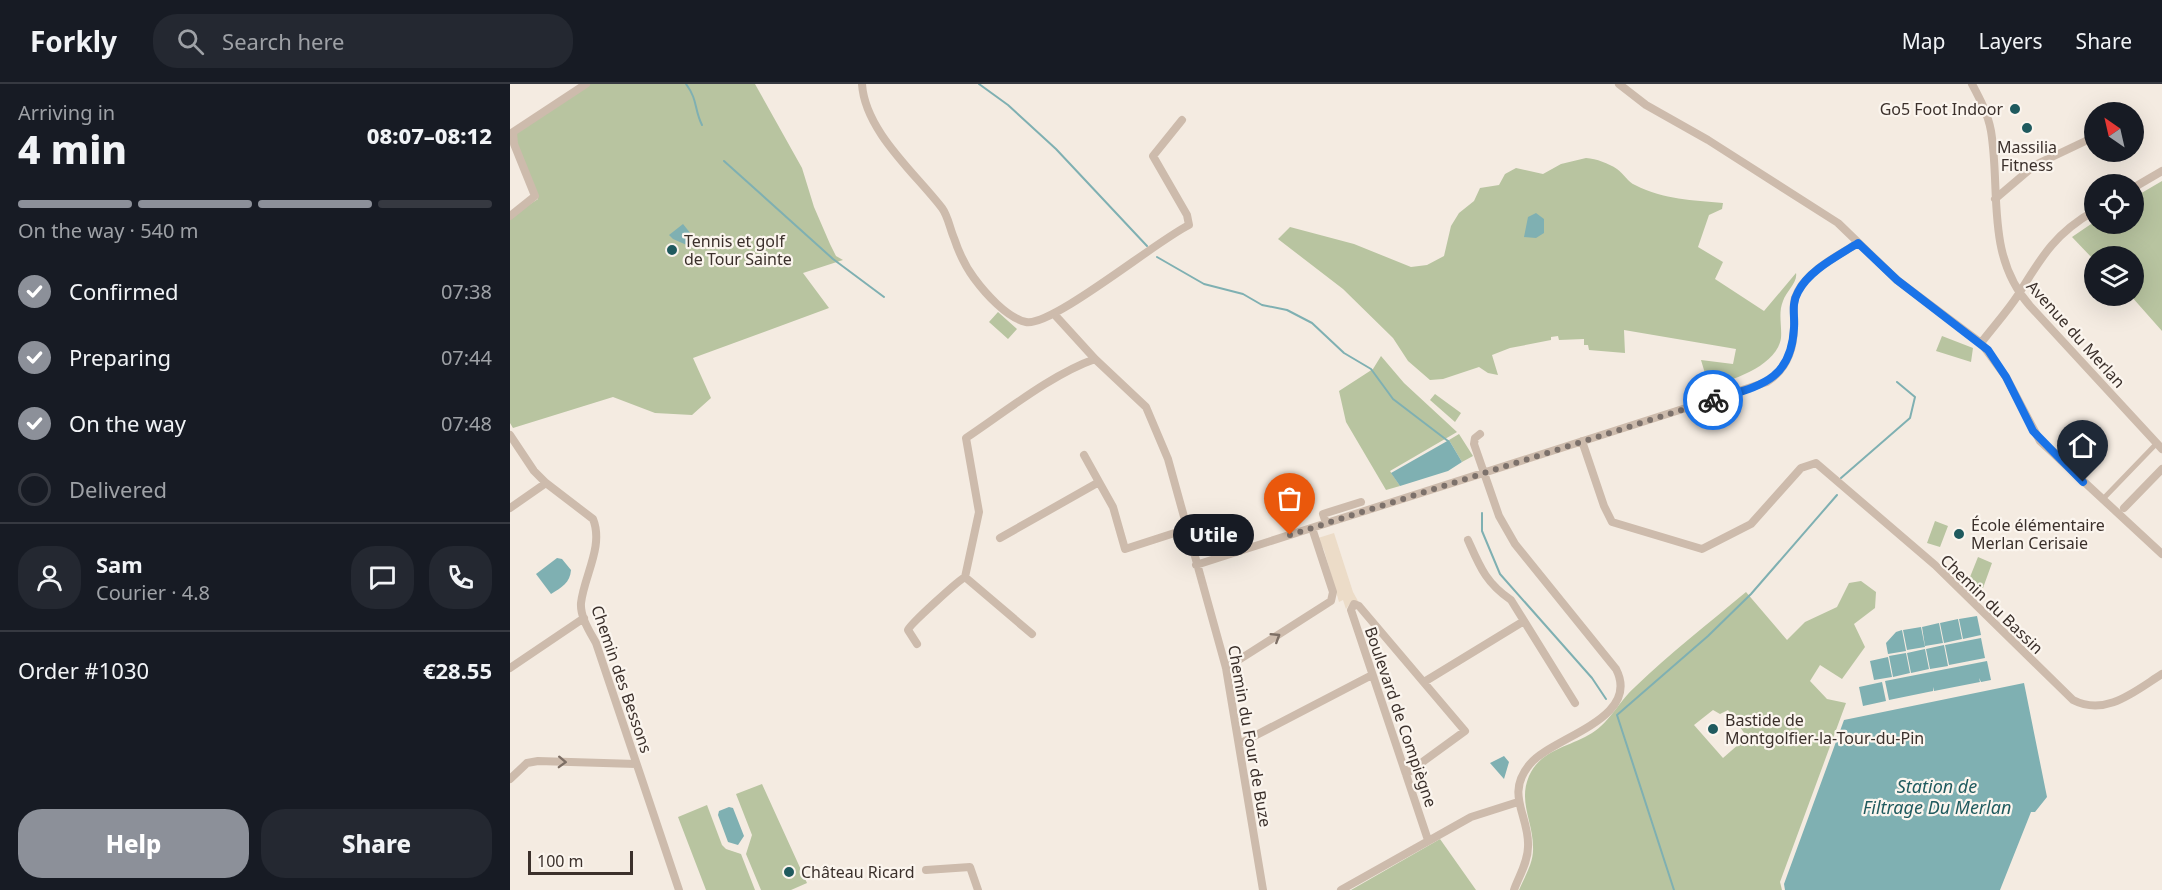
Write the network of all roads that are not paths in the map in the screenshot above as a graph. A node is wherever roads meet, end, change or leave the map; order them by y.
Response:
1 (586, 84) edge
2 (862, 84) edge
3 (1619, 84) edge
4 (1972, 84) edge
5 (1182, 120) dead end
6 (2084, 142) edge
7 (2162, 171) edge
8 (2144, 182) edge
9 (1995, 199) junction
10 (510, 216) edge
11 (2084, 217) edge
12 (1858, 243) junction
13 (2019, 294) junction
14 (1054, 314) junction
15 (1981, 343) junction
16 (1095, 359) junction
17 (1480, 434) dead end
18 (510, 435) edge
19 (1582, 441) junction
20 (2160, 446) edge
21 (1084, 455) dead end
22 (2162, 469) edge
23 (1484, 474) junction
24 (1099, 482) junction
25 (546, 483) junction
26 (2102, 500) junction
27 (1361, 502) dead end
28 (510, 508) edge
29 (2124, 508) dead end
30 (1326, 523) junction
31 (1312, 528) junction
32 (1187, 529) junction
33 (1000, 538) dead end
34 (1468, 540) dead end
35 (2162, 554) edge
36 (1196, 565) junction
37 (965, 577) junction
38 (584, 618) junction
39 (1524, 621) junction
40 (1032, 634) dead end
41 (917, 644) dead end
42 (510, 668) edge
43 (1226, 668) junction
44 (2162, 674) edge
45 (1372, 675) junction
46 (1424, 681) junction
47 (1575, 703) dead end
48 (1239, 744) junction
49 (636, 765) junction
50 (1406, 774) junction
51 (510, 778) edge
52 (1518, 802) junction
53 (1428, 840) junction
54 (926, 870) dead end
55 (679, 890) edge
56 (978, 890) edge
57 (1263, 890) edge
58 (1341, 890) edge
59 (1514, 890) edge

1 - 10 street
2 - 14 street
3 - 12 street
4 - 9 street, Avenue du Merlan
5 - 14 street
6 - 9 street
7 - 8 street
9 - 13 street, Avenue du Merlan
11 - 13 street
12 - 15 street
12 - 19 street
13 - 15 street
13 - 20 street, Avenue du Merlan
14 - 16 street, Chemin du Four de Buze
15 - 26 street
16 - 32 street, Chemin du Four de Buze
16 - 37 street
17 - 23 street
18 - 25 street, Chemin des Bessons
19 - 23 street
19 - 44 street, Chemin du Bassin
20 - 26 street
21 - 24 street
22 - 29 street
23 - 30 street
23 - 52 street
24 - 32 street
24 - 33 street
25 - 28 street
25 - 38 street, Chemin des Bessons
26 - 35 street
27 - 30 street
30 - 31 street
31 - 36 street
43 -> 31 street
32 - 36 street, Chemin du Four de Buze
34 - 39 street
36 - 43 street, Chemin du Four de Buze
37 - 40 street
37 - 41 street
38 - 42 street
38 - 49 street, Chemin des Bessons
39 - 46 street
39 - 47 street
43 - 48 street, Chemin du Four de Buze
45 - 46 street, Boulevard de Compiègne
45 - 48 street
45 - 50 street, Boulevard de Compiègne
46 - 50 street
48 - 57 street, Chemin du Four de Buze
51 -> 49 street
49 - 55 street, Chemin des Bessons
50 - 53 street, Boulevard de Compiègne
52 - 53 street
52 - 59 street
53 - 58 street
54 - 56 street

